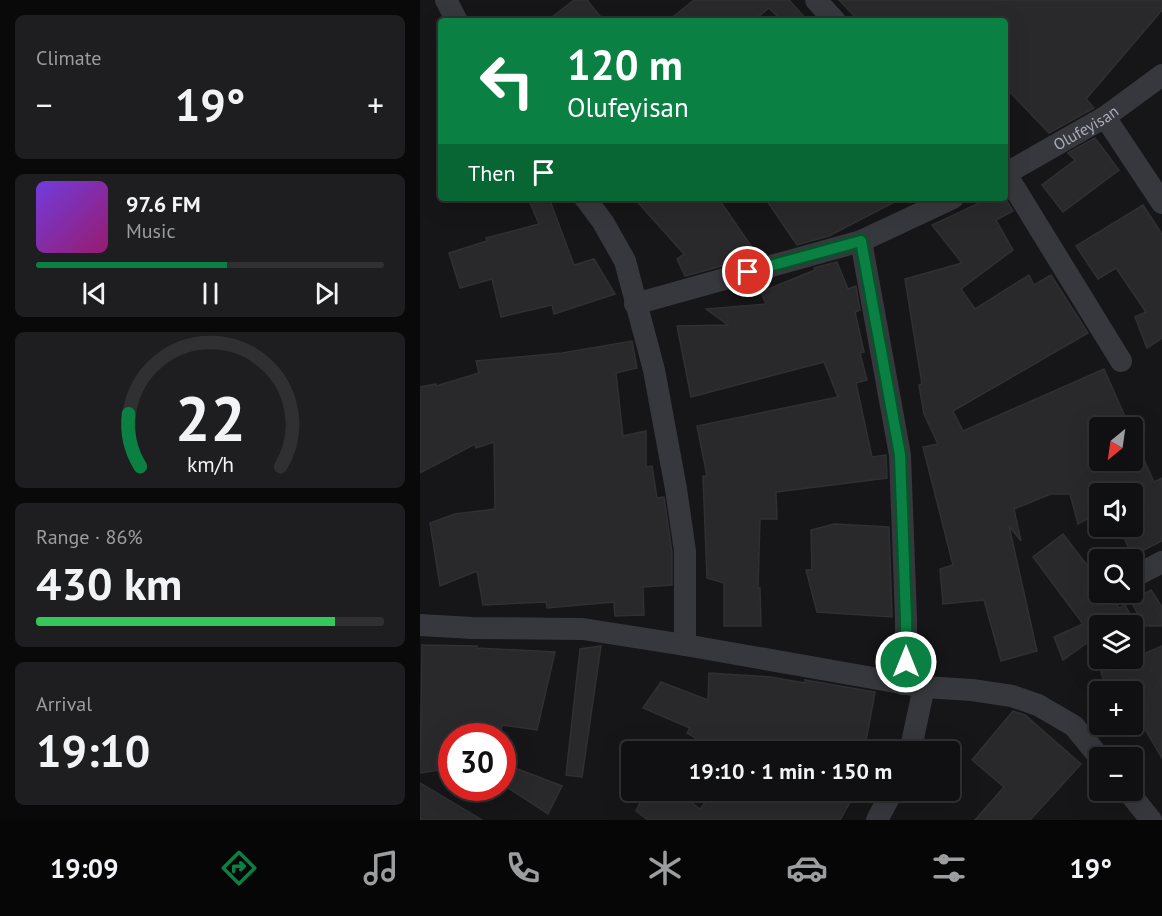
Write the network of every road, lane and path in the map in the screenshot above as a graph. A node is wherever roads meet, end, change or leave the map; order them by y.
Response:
1 (446, 0) edge
2 (816, 0) edge
3 (455, 18) edge
4 (832, 18) edge
5 (1162, 75) edge
6 (1105, 117) junction
7 (1008, 172) edge
8 (1008, 179) edge
9 (587, 201) edge
10 (947, 201) edge
11 (1162, 203) edge
12 (861, 241) junction
13 (635, 304) junction
14 (1120, 361) dead end
15 (1162, 562) edge
16 (1143, 572) edge
17 (421, 619) edge
18 (685, 645) junction
19 (914, 685) junction
20 (911, 741) edge
21 (1091, 747) edge
22 (887, 801) edge
23 (1135, 801) edge
24 (877, 820) edge
25 (1150, 820) edge

1 - 3 street
2 - 4 street
5 - 6 street, Olufeyisan
6 - 7 street, Olufeyisan
6 - 11 street
8 - 14 street
9 - 13 street
10 - 12 street
12 - 13 street
12 - 19 street
13 - 18 street
15 - 16 street
17 - 18 street
18 - 19 street
19 - 20 street
19 - 21 street
22 - 24 street
23 - 25 street

